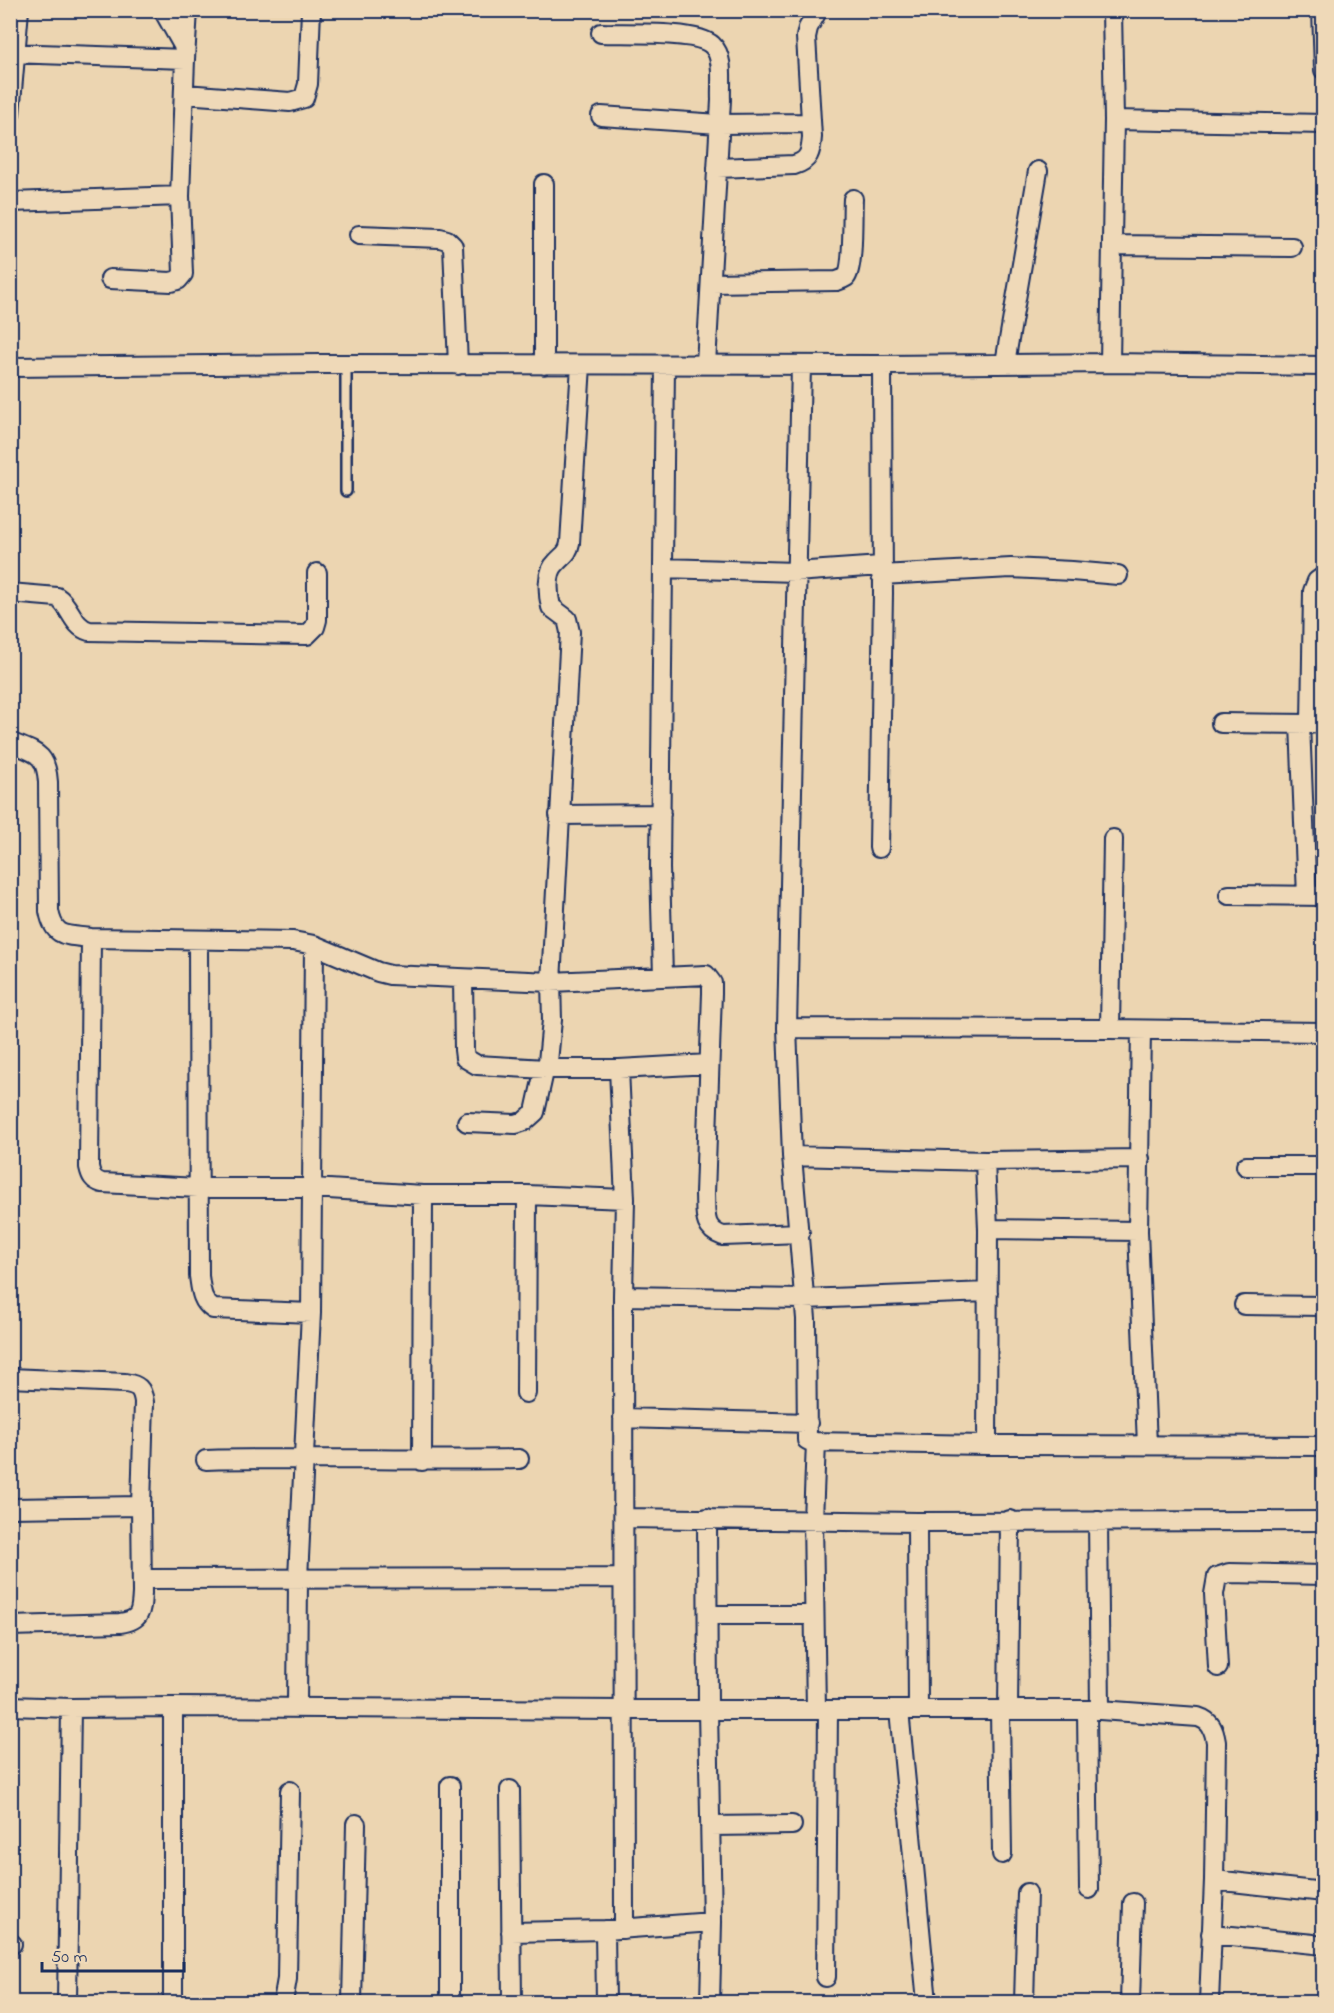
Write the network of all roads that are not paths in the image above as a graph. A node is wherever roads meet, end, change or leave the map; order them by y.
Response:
1 (20, 10) edge
2 (163, 10) edge
3 (188, 10) edge
4 (311, 10) edge
5 (818, 10) edge
6 (1113, 10) edge
7 (1322, 10) edge
8 (601, 33) dead end
9 (14, 53) edge
10 (185, 54) junction
11 (1323, 70) edge
12 (185, 94) junction
13 (10, 114) edge
14 (601, 116) dead end
15 (1114, 120) junction
16 (811, 123) junction
17 (719, 124) junction
18 (1323, 124) edge
19 (717, 168) junction
20 (1038, 171) dead end
21 (544, 184) dead end
22 (180, 196) junction
23 (853, 199) dead end
24 (11, 201) edge
25 (10, 210) edge
26 (359, 235) dead end
27 (1112, 245) junction
28 (1292, 247) dead end
29 (110, 279) dead end
30 (712, 283) junction
31 (1005, 363) junction
32 (1110, 363) junction
33 (346, 364) junction
34 (706, 364) junction
35 (458, 365) junction
36 (544, 365) junction
37 (581, 365) junction
38 (665, 365) junction
39 (801, 365) junction
40 (882, 365) junction
41 (1323, 366) edge
42 (10, 367) edge
43 (346, 491) dead end
44 (663, 568) junction
45 (881, 571) junction
46 (795, 572) junction
47 (317, 573) dead end
48 (1118, 575) dead end
49 (1323, 576) edge
50 (10, 593) edge
51 (1221, 723) dead end
52 (1311, 724) edge
53 (10, 742) edge
54 (661, 814) junction
55 (559, 815) junction
56 (1113, 839) dead end
57 (879, 848) dead end
58 (1229, 896) dead end
59 (1315, 896) edge
60 (91, 938) junction
61 (198, 940) junction
62 (314, 945) junction
63 (663, 976) junction
64 (463, 979) junction
65 (551, 982) junction
66 (787, 1028) junction
67 (1110, 1029) junction
68 (1141, 1030) junction
69 (1323, 1032) edge
70 (709, 1064) junction
71 (546, 1069) junction
72 (619, 1069) junction
73 (467, 1122) dead end
74 (792, 1156) junction
75 (1140, 1159) junction
76 (985, 1161) junction
77 (1246, 1166) dead end
78 (1323, 1166) edge
79 (198, 1188) junction
80 (313, 1188) junction
81 (423, 1195) junction
82 (527, 1195) junction
83 (625, 1199) junction
84 (988, 1229) junction
85 (1138, 1231) junction
86 (800, 1233) junction
87 (988, 1292) junction
88 (623, 1296) junction
89 (804, 1299) junction
90 (1244, 1305) dead end
91 (1323, 1305) edge
92 (311, 1313) junction
93 (10, 1378) edge
94 (526, 1393) dead end
95 (623, 1418) junction
96 (808, 1422) junction
97 (816, 1442) junction
98 (987, 1445) junction
99 (1147, 1445) junction
100 (1323, 1446) edge
101 (519, 1459) dead end
102 (206, 1460) dead end
103 (304, 1460) junction
104 (422, 1461) junction
105 (141, 1506) junction
106 (10, 1508) edge
107 (624, 1518) junction
108 (707, 1518) junction
109 (813, 1520) junction
110 (1010, 1520) junction
111 (1098, 1521) junction
112 (1323, 1521) edge
113 (917, 1522) junction
114 (1323, 1575) edge
115 (298, 1578) junction
116 (623, 1578) junction
117 (142, 1579) junction
118 (813, 1615) junction
119 (708, 1616) junction
120 (10, 1626) edge
121 (1218, 1667) dead end
122 (10, 1706) edge
123 (173, 1707) junction
124 (71, 1708) junction
125 (297, 1708) junction
126 (623, 1710) junction
127 (708, 1710) junction
128 (822, 1710) junction
129 (899, 1710) junction
130 (918, 1710) junction
131 (1004, 1710) junction
132 (1093, 1710) junction
133 (450, 1786) dead end
134 (510, 1790) dead end
135 (290, 1791) dead end
136 (356, 1824) dead end
137 (792, 1825) dead end
138 (710, 1826) junction
139 (1002, 1854) dead end
140 (1214, 1880) junction
141 (1089, 1889) dead end
142 (1323, 1892) edge
143 (1027, 1893) dead end
144 (1133, 1903) dead end
145 (712, 1922) junction
146 (624, 1929) junction
147 (605, 1930) junction
148 (511, 1932) junction
149 (1211, 1934) junction
150 (1323, 1945) edge
151 (826, 1977) dead end
152 (67, 2002) edge
153 (173, 2002) edge
154 (283, 2002) edge
155 (352, 2002) edge
156 (450, 2002) edge
157 (512, 2002) edge
158 (606, 2002) edge
159 (710, 2002) edge
160 (927, 2002) edge
161 (1024, 2002) edge
162 (1130, 2002) edge
163 (1209, 2002) edge

1 - 9 street
2 - 10 street
3 - 10 street
4 - 12 street
5 - 16 street
6 - 15 street
7 - 11 street
8 - 17 street
9 - 10 street
9 - 13 street
10 - 12 street
12 - 22 street
14 - 17 street
15 - 18 street
15 - 27 street
16 - 17 street
16 - 19 street
17 - 19 street
19 - 30 street
20 - 31 street
21 - 36 street
22 - 24 street
22 - 29 street
23 - 30 street
24 - 25 street
26 - 35 street
27 - 28 street
27 - 32 street
30 - 34 street
31 - 32 street
31 - 40 street
32 - 41 street
33 - 35 street
33 - 42 street
33 - 43 lane
34 - 38 street
34 - 39 street
35 - 36 street
36 - 37 street
37 - 38 street
37 - 55 street
38 - 44 street
39 - 40 street
39 - 46 street
40 - 45 street
44 - 46 street
44 - 54 street
45 - 46 street
45 - 48 street
45 - 57 street
46 - 66 street
47 - 50 street
49 - 52 street
51 - 52 street
52 - 59 street
53 - 60 street
54 - 55 street
54 - 63 street
55 - 65 street
56 - 67 street
58 - 59 street
60 - 61 street
60 - 79 street
61 - 62 street
61 - 79 street
62 - 64 street
62 - 80 street
63 - 65 street
63 - 70 street
64 - 65 street
64 - 71 street
65 - 71 street
66 - 67 street
66 - 74 street
67 - 68 street
68 - 69 street
68 - 75 street
70 - 72 street
70 - 86 street
71 - 72 street
71 - 73 street
72 - 83 street
74 - 76 street
74 - 86 street
75 - 76 street
75 - 85 street
76 - 84 street
77 - 78 street
79 - 80 street
79 - 92 street
80 - 81 street
80 - 92 street
81 - 82 street
81 - 104 street
82 - 83 street
82 - 94 street
83 - 88 street
84 - 85 street
84 - 87 street
85 - 99 street
86 - 89 street
87 - 89 street
87 - 98 street
88 - 89 street
88 - 95 street
89 - 96 street
90 - 91 street
92 - 103 street
93 - 105 street
95 - 96 street
95 - 107 street
96 - 97 street
97 - 98 street
97 - 109 street
98 - 99 street
99 - 100 street
101 - 104 street
102 - 103 street
103 - 104 street
103 - 115 street
105 - 106 street
105 - 117 street
107 - 108 street
107 - 116 street
108 - 109 street
108 - 119 street
109 - 113 street
109 - 118 street
110 - 111 street
110 - 113 street
110 - 131 street
111 - 112 street
111 - 132 street
113 - 130 street
114 - 121 street
115 - 116 street
115 - 117 street
115 - 125 street
116 - 126 street
117 - 120 street
118 - 119 street
118 - 128 street
119 - 127 street
122 - 124 street
123 - 124 street
123 - 125 street
123 - 153 street
124 - 152 street
125 - 126 street
126 - 127 street
126 - 146 street
127 - 128 street
127 - 138 street
128 - 129 street
128 - 151 street
129 - 130 street
129 - 160 street
130 - 131 street
131 - 132 street
131 - 139 street
132 - 140 street
132 - 141 street
133 - 156 street
134 - 148 street
135 - 154 street
136 - 155 street
137 - 138 street
138 - 145 street
140 - 142 street
140 - 149 street
143 - 161 street
144 - 162 street
145 - 146 street
145 - 159 street
146 - 147 street
147 - 148 street
147 - 158 street
148 - 157 street
149 - 150 street
149 - 163 street

